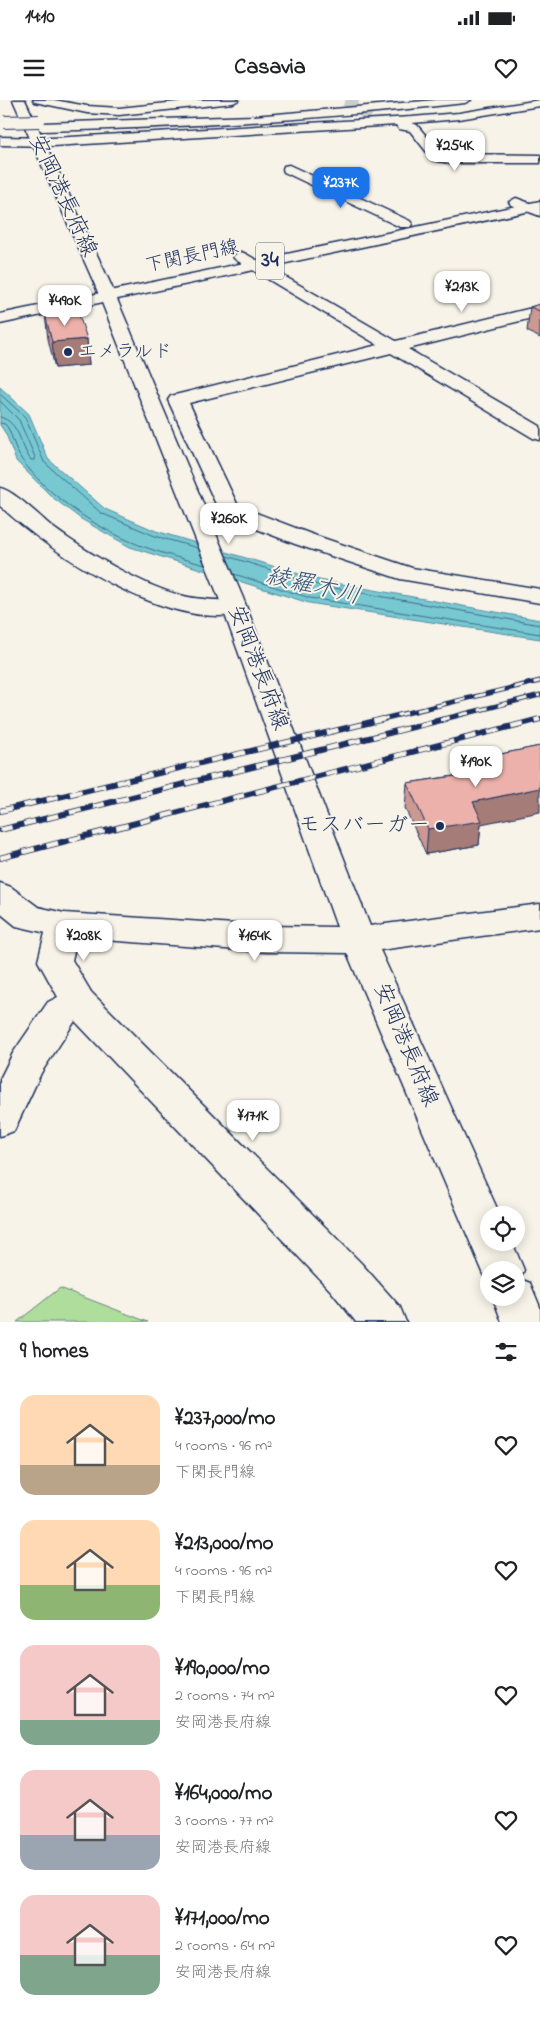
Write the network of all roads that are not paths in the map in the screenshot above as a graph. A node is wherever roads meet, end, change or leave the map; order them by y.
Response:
1 (19, 100) edge
2 (39, 100) edge
3 (233, 100) edge
4 (416, 100) edge
5 (465, 100) edge
6 (540, 103) edge
7 (510, 120) dead end
8 (406, 121) junction
9 (3, 125) edge
10 (39, 130) junction
11 (0, 142) edge
12 (540, 159) edge
13 (289, 169) dead end
14 (533, 205) edge
15 (405, 224) junction
16 (247, 260) junction
17 (104, 290) junction
18 (0, 306) edge
19 (540, 311) edge
20 (0, 319) edge
21 (392, 347) junction
22 (540, 434) edge
23 (0, 494) edge
24 (540, 596) edge
25 (232, 603) junction
26 (0, 895) edge
27 (540, 916) edge
28 (64, 925) junction
29 (359, 940) junction
30 (80, 1002) junction
31 (0, 1119) edge
32 (480, 1217) edge
33 (517, 1306) edge
34 (384, 1322) edge
35 (524, 1322) edge

1 - 10 main road, 安岡港長府線
2 - 3 main road
4 - 10 main road
5 - 10 main road
6 - 8 main road
7 - 8 main road
8 - 10 main road
8 - 12 main road
9 - 10 main road
10 - 11 main road
10 - 17 main road, 安岡港長府線
13 - 15 main road
14 - 15 main road, 下関長門線 / 34
14 - 16 main road, 下関長門線 / 34
15 - 16 main road, 下関長門線 / 34
16 - 17 main road, 下関長門線 / 34
16 - 21 main road
17 - 18 main road, 下関長門線 / 34
17 - 20 main road, 下関長門線 / 34
17 - 25 main road, 安岡港長府線
19 - 21 main road
21 - 22 main road
21 - 24 main road
23 - 25 main road
25 - 29 main road, 安岡港長府線
26 - 28 main road
27 - 29 main road
28 - 29 main road
28 - 30 main road
29 - 32 main road, 安岡港長府線
30 - 31 main road
30 - 34 main road
33 - 35 main road

